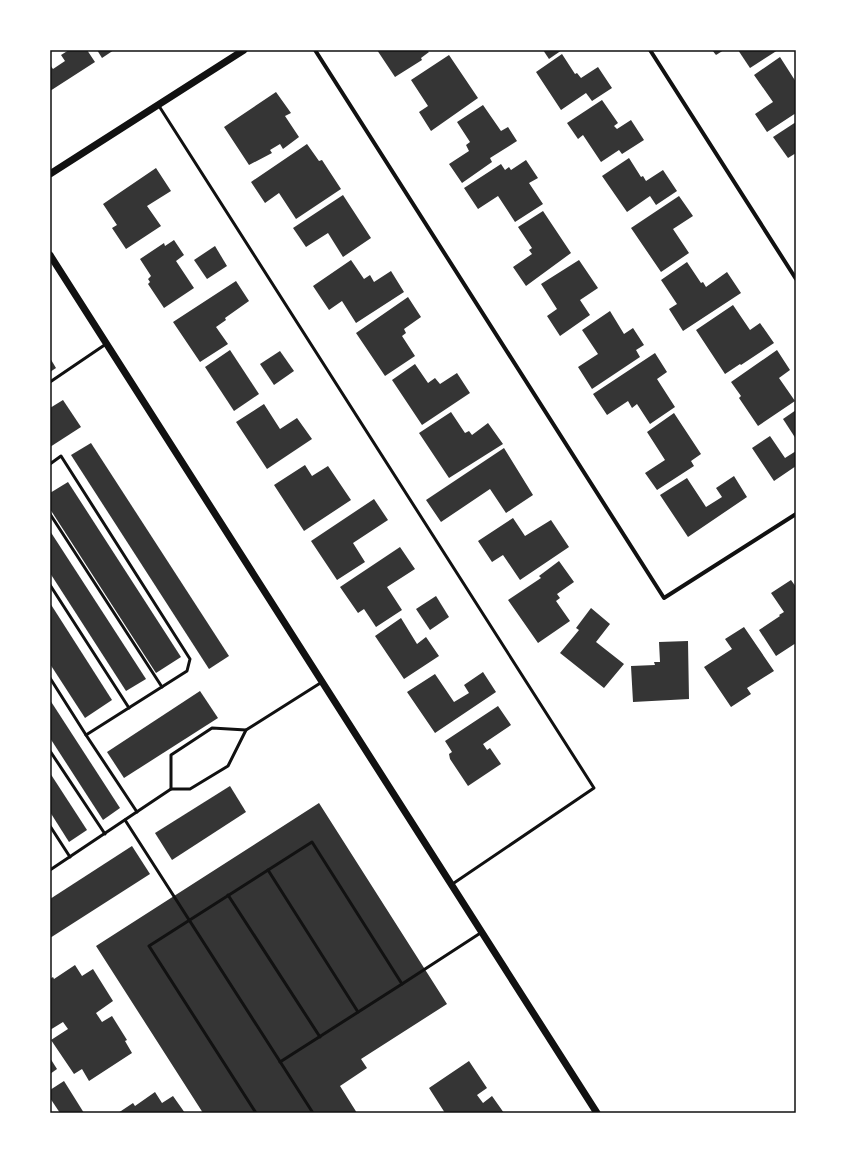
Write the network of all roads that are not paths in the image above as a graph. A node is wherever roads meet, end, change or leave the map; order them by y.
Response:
1 (244, 50) edge
2 (315, 50) edge
3 (650, 50) edge
4 (158, 105) junction
5 (50, 174) edge
6 (50, 255) edge
7 (796, 278) edge
8 (107, 344) junction
9 (50, 382) edge
10 (50, 464) edge
11 (50, 514) edge
12 (796, 514) edge
13 (50, 584) edge
14 (50, 678) edge
15 (322, 682) junction
16 (162, 687) junction
17 (129, 708) junction
18 (246, 730) junction
19 (86, 735) junction
20 (50, 750) edge
21 (171, 789) junction
22 (137, 812) junction
23 (125, 820) junction
24 (50, 826) edge
25 (105, 834) junction
26 (70, 857) junction
27 (50, 870) edge
28 (268, 870) junction
29 (452, 885) junction
30 (228, 895) junction
31 (189, 920) junction
32 (482, 932) junction
33 (402, 984) junction
34 (358, 1012) junction
35 (320, 1036) junction
36 (280, 1062) junction
37 (256, 1113) edge
38 (313, 1113) edge
39 (597, 1113) edge

1 - 4 street
2 - 12 street
3 - 7 street
4 - 5 street
4 - 29 lane
6 - 8 street
8 - 9 lane
8 - 15 street
10 - 16 lane
11 - 16 lane
13 - 17 lane
14 - 19 lane
15 - 18 lane
15 - 29 street
16 - 17 lane
17 - 19 lane
18 - 21 lane
18 - 21 lane
19 - 22 lane
20 - 25 lane
21 - 22 lane
22 - 23 lane
23 - 25 lane
23 - 31 lane
24 - 26 lane
25 - 26 lane
26 - 27 lane
28 - 30 lane
28 - 33 lane
28 - 34 lane
29 - 32 street
30 - 31 lane
30 - 35 lane
31 - 36 lane
31 - 37 lane
32 - 33 lane
32 - 39 street
33 - 34 lane
34 - 35 lane
35 - 36 lane
36 - 38 lane

